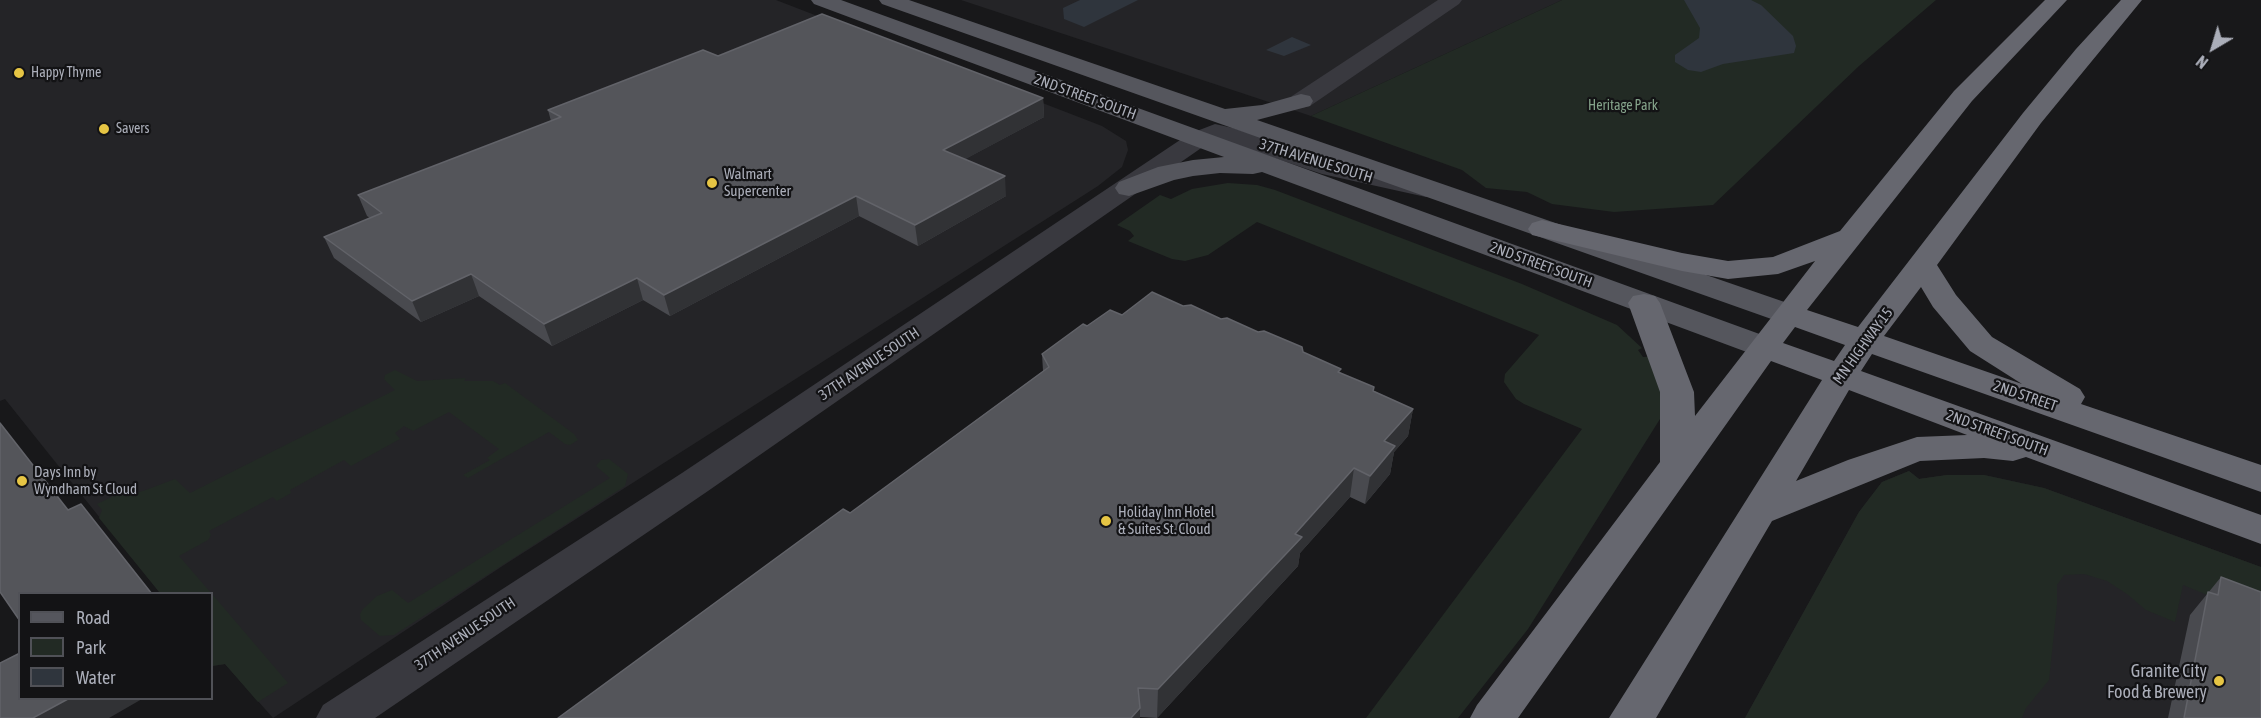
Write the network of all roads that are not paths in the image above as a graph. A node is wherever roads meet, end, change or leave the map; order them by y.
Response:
1 (821, 0) edge
2 (889, 0) edge
3 (1452, 0) edge
4 (2057, 0) edge
5 (2132, 0) edge
6 (1301, 101) junction
7 (1217, 115) junction
8 (1198, 138) junction
9 (1307, 147) junction
10 (1299, 176) junction
11 (1129, 188) junction
12 (1427, 189) junction
13 (1542, 229) junction
14 (1850, 236) junction
15 (1922, 265) junction
16 (1644, 303) junction
17 (1788, 314) junction
18 (1865, 340) junction
19 (1764, 347) junction
20 (1840, 376) junction
21 (2129, 433) junction
22 (2053, 453) junction
23 (1678, 463) junction
24 (2261, 478) edge
25 (1757, 512) junction
26 (2261, 530) edge
27 (339, 718) edge
28 (1493, 718) edge
29 (1632, 718) edge

1 - 8 main road, 2ND STREET SOUTH
2 - 7 main road, 2ND STREET SOUTH
3 - 6 street
4 - 14 highway
5 - 15 highway, MN HIGHWAY 15
6 - 7 main road
6 - 9 main road
7 - 9 main road, 2ND STREET SOUTH
8 - 10 main road, 2ND STREET SOUTH
8 - 11 street, 37TH AVENUE SOUTH
8 - 12 street, 37TH AVENUE SOUTH
9 - 12 main road, 2ND STREET SOUTH
10 - 11 main road
10 - 16 main road, 2ND STREET SOUTH
11 - 27 street, 37TH AVENUE SOUTH
12 - 13 main road, 2ND STREET SOUTH
13 - 14 highway
13 - 17 main road, 2ND STREET SOUTH
14 - 17 highway
15 - 18 highway, MN HIGHWAY 15
15 - 21 highway
16 - 19 main road, 2ND STREET SOUTH
16 - 23 highway
17 - 18 highway, 2ND STREET
17 - 19 highway
18 - 20 highway, MN HIGHWAY 15
18 - 21 highway, 2ND STREET
19 - 20 highway, 2ND STREET SOUTH
19 - 23 highway
20 - 22 highway, 2ND STREET SOUTH
20 - 25 highway, MN HIGHWAY 15
21 - 24 highway, 2ND STREET
22 - 25 highway
22 - 26 highway, 2ND STREET SOUTH
23 - 28 highway
25 - 29 highway, MN HIGHWAY 15

